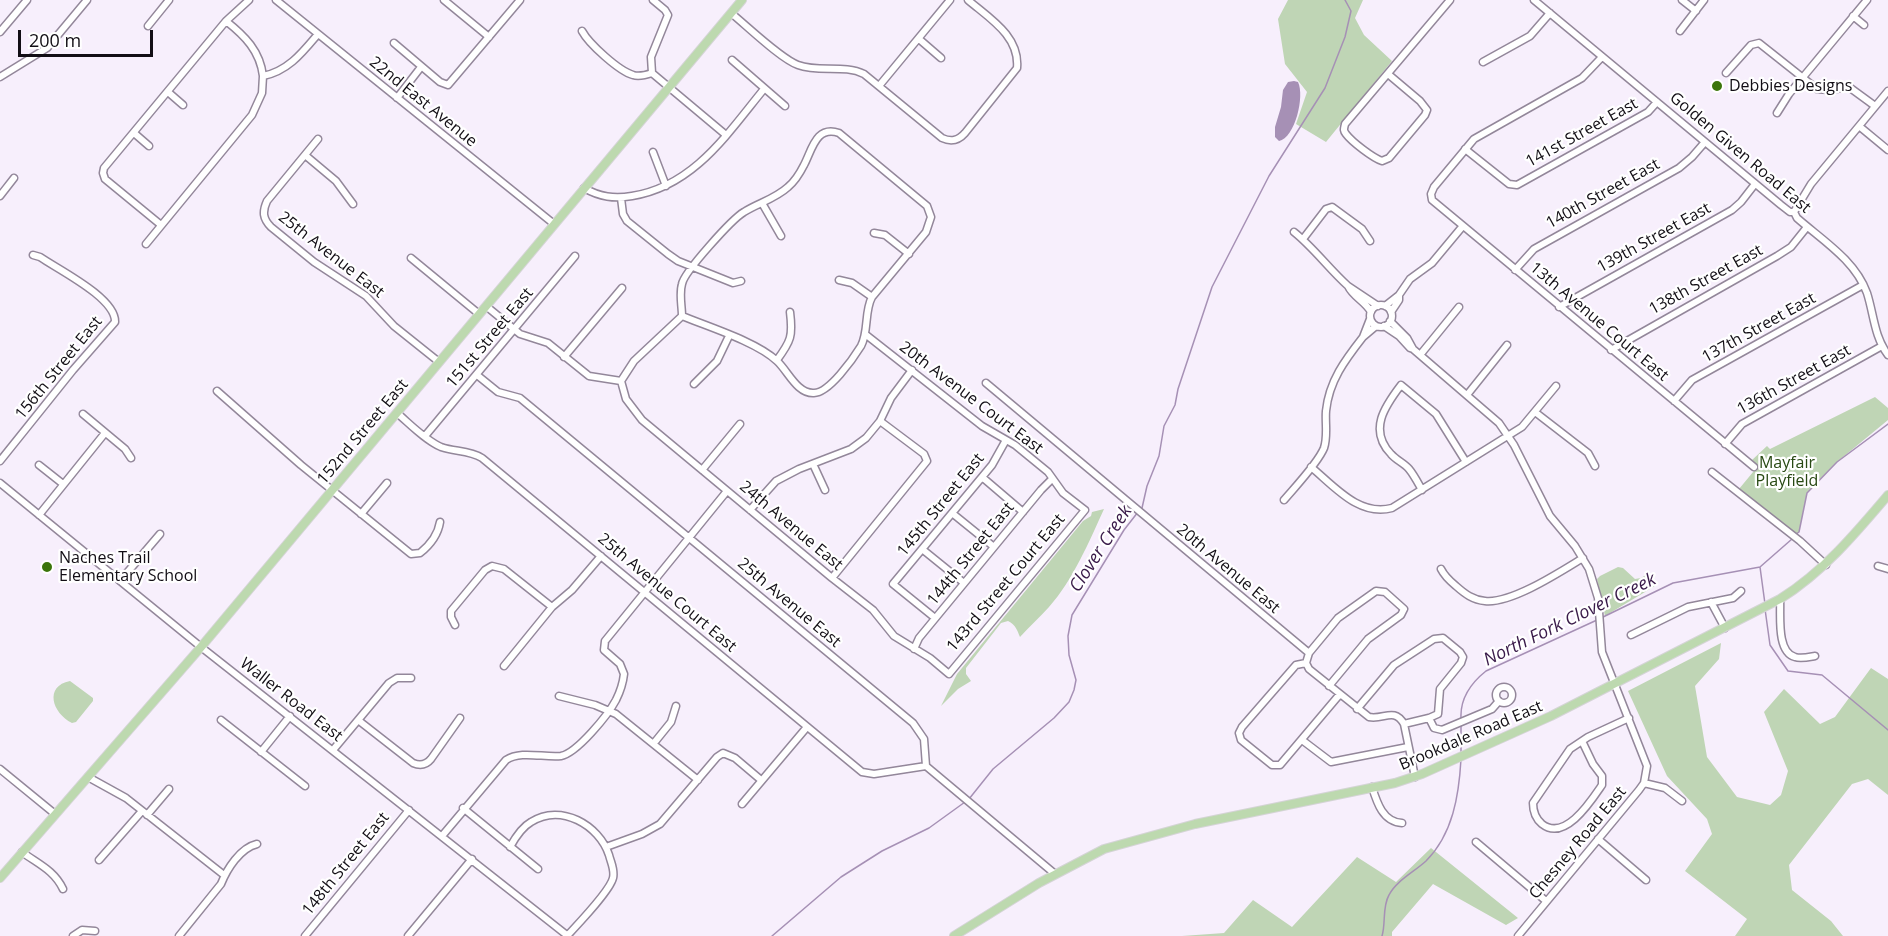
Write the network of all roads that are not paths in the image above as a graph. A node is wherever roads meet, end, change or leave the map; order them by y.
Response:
1 (27, 0) edge
2 (87, 0) edge
3 (169, 0) edge
4 (249, 0) edge
5 (276, 0) edge
6 (444, 0) edge
7 (520, 0) edge
8 (653, 0) edge
9 (742, 0) edge
10 (950, 0) edge
11 (968, 0) edge
12 (1450, 0) edge
13 (1534, 0) edge
14 (1682, 0) edge
15 (1704, 0) edge
16 (1867, 0) edge
17 (1696, 11) junction
18 (731, 13) junction
19 (1550, 13) junction
20 (1853, 16) junction
21 (226, 21) junction
22 (1864, 25) dead end
23 (148, 26) dead end
24 (582, 31) dead end
25 (1680, 31) dead end
26 (0, 32) edge
27 (318, 34) junction
28 (489, 38) junction
29 (919, 39) junction
30 (393, 43) dead end
31 (1602, 57) junction
32 (941, 58) dead end
33 (732, 60) dead end
34 (1483, 62) dead end
35 (422, 67) junction
36 (652, 73) junction
37 (1726, 73) dead end
38 (1388, 74) junction
39 (263, 76) junction
40 (0, 77) edge
41 (1802, 78) junction
42 (879, 86) junction
43 (669, 87) junction
44 (764, 89) junction
45 (168, 92) junction
46 (1887, 94) edge
47 (397, 98) junction
48 (1657, 102) junction
49 (183, 105) dead end
50 (785, 106) dead end
51 (1875, 106) junction
52 (1777, 113) dead end
53 (1859, 126) junction
54 (134, 133) junction
55 (726, 135) junction
56 (318, 139) dead end
57 (1705, 142) junction
58 (149, 146) dead end
59 (1465, 149) junction
60 (1888, 150) edge
61 (653, 152) dead end
62 (305, 155) junction
63 (14, 178) dead end
64 (1755, 184) junction
65 (666, 186) junction
66 (584, 188) junction
67 (0, 196) edge
68 (621, 198) junction
69 (762, 203) junction
70 (353, 204) dead end
71 (1794, 212) junction
72 (554, 224) junction
73 (161, 225) junction
74 (1462, 227) junction
75 (1807, 227) junction
76 (1294, 232) dead end
77 (874, 233) dead end
78 (782, 236) dead end
79 (1303, 239) junction
80 (1370, 241) dead end
81 (146, 244) dead end
82 (909, 254) junction
83 (33, 255) dead end
84 (575, 256) dead end
85 (411, 258) dead end
86 (693, 267) junction
87 (1515, 270) junction
88 (839, 280) dead end
89 (741, 281) dead end
90 (1863, 285) junction
91 (1348, 286) junction
92 (622, 288) dead end
93 (872, 297) junction
94 (486, 306) junction
95 (1459, 307) dead end
96 (1559, 307) junction
97 (1385, 308) junction
98 (790, 312) dead end
99 (479, 314) junction
100 (1371, 315) junction
101 (682, 316) junction
102 (1390, 321) junction
103 (1376, 326) junction
104 (1384, 326) junction
105 (514, 330) junction
106 (865, 334) junction
107 (729, 336) junction
108 (1364, 337) junction
109 (1507, 345) dead end
110 (1882, 346) junction
111 (1413, 349) junction
112 (1611, 350) junction
113 (1888, 355) edge
114 (1420, 356) junction
115 (564, 357) junction
116 (777, 360) junction
117 (439, 362) junction
118 (912, 370) junction
119 (477, 375) junction
120 (621, 381) junction
121 (986, 383) dead end
122 (694, 384) dead end
123 (1556, 386) dead end
124 (218, 392) dead end
125 (1467, 395) junction
126 (1674, 401) junction
127 (1535, 412) junction
128 (397, 413) junction
129 (82, 414) dead end
130 (880, 421) junction
131 (740, 424) dead end
132 (105, 432) junction
133 (425, 436) junction
134 (1509, 436) junction
135 (1005, 440) junction
136 (1725, 444) junction
137 (131, 458) dead end
138 (0, 461) edge
139 (1466, 462) junction
140 (813, 464) junction
141 (39, 465) dead end
142 (1595, 466) dead end
143 (1311, 467) junction
144 (1754, 467) dead end
145 (702, 470) junction
146 (1712, 472) dead end
147 (982, 477) junction
148 (1052, 479) junction
149 (0, 483) edge
150 (387, 483) dead end
151 (63, 484) junction
152 (332, 490) junction
153 (727, 490) junction
154 (825, 490) dead end
155 (1422, 490) junction
156 (1888, 495) edge
157 (1284, 500) dead end
158 (750, 510) junction
159 (1085, 510) joint
160 (1023, 512) junction
161 (952, 513) junction
162 (361, 514) junction
163 (39, 515) junction
164 (440, 522) dead end
165 (160, 534) dead end
166 (689, 538) junction
167 (994, 547) junction
168 (922, 549) junction
169 (601, 556) junction
170 (1582, 558) junction
171 (1826, 565) junction
172 (1878, 566) dead end
173 (1441, 569) dead end
174 (1888, 569) edge
175 (832, 578) junction
176 (120, 581) junction
177 (964, 583) junction
178 (1741, 591) dead end
179 (645, 592) junction
180 (1780, 599) junction
181 (1712, 602) junction
182 (552, 607) junction
183 (935, 618) junction
184 (455, 625) dead end
185 (1725, 628) junction
186 (1631, 635) dead end
187 (201, 647) junction
188 (914, 649) junction
189 (1309, 653) junction
190 (1815, 656) dead end
191 (1306, 663) junction
192 (504, 666) dead end
193 (949, 674) joint
194 (411, 678) dead end
195 (1614, 685) junction
196 (1329, 686) junction
197 (1340, 694) junction
198 (559, 696) dead end
199 (1499, 701) dead end
200 (676, 706) dead end
201 (1357, 709) junction
202 (609, 710) junction
203 (290, 716) junction
204 (460, 718) dead end
205 (1429, 718) junction
206 (1629, 718) junction
207 (221, 720) dead end
208 (358, 720) junction
209 (1404, 724) junction
210 (807, 727) junction
211 (1302, 740) junction
212 (1582, 741) junction
213 (654, 743) junction
214 (1408, 747) junction
215 (333, 750) junction
216 (261, 752) junction
217 (926, 765) junction
218 (0, 768) edge
219 (88, 777) junction
220 (1415, 777) junction
221 (698, 780) junction
222 (761, 780) junction
223 (1644, 783) junction
224 (305, 786) dead end
225 (1372, 787) junction
226 (169, 789) dead end
227 (1682, 801) dead end
228 (742, 804) dead end
229 (463, 808) junction
230 (408, 810) junction
231 (145, 813) junction
232 (55, 814) junction
233 (1402, 823) dead end
234 (442, 836) junction
235 (1598, 839) junction
236 (1476, 843) dead end
237 (257, 844) dead end
238 (510, 847) junction
239 (607, 850) junction
240 (22, 852) junction
241 (472, 859) junction
242 (99, 860) dead end
243 (538, 869) dead end
244 (1055, 874) junction
245 (224, 875) junction
246 (0, 878) edge
247 (1646, 880) dead end
248 (63, 888) dead end
249 (1546, 901) junction
250 (95, 931) dead end
251 (73, 936) edge
252 (179, 936) edge
253 (305, 936) edge
254 (408, 936) edge
255 (568, 936) edge
256 (954, 936) edge
257 (1518, 936) edge

1 - 26 street
2 - 40 street
3 - 23 street
4 - 21 street
5 - 27 street, 22nd East Avenue
6 - 28 street
7 - 28 street
8 - 36 street
9 - 18 main road, 152nd Street East
10 - 29 street
11 - 42 street
12 - 38 street
13 - 19 street, Golden Given Road East
14 - 17 street
15 - 17 street
16 - 20 street
17 - 25 street
18 - 42 street
18 - 43 main road, 152nd Street East
19 - 31 street, Golden Given Road East
19 - 34 street
20 - 22 street
20 - 41 street
21 - 39 street
21 - 45 street
24 - 36 street
27 - 39 street
27 - 47 street, 22nd East Avenue
28 - 35 street
29 - 32 street
29 - 42 street
30 - 35 street
31 - 48 street, Golden Given Road East
31 - 59 street
33 - 44 street
35 - 47 street
36 - 43 street
37 - 41 street
38 - 38 street
39 - 73 street
41 - 51 street
41 - 52 street
43 - 55 street
43 - 66 main road, 152nd Street East
44 - 50 street
44 - 55 street
45 - 49 street
45 - 54 street
46 - 51 street
47 - 72 street, 22nd East Avenue
48 - 57 street, Golden Given Road East
48 - 59 street, 141st Street East
51 - 53 street
53 - 60 street
53 - 71 street
54 - 58 street
54 - 73 street
55 - 65 street
56 - 62 street
57 - 64 street, Golden Given Road East
57 - 87 street, 140th Street East
59 - 74 street, 13th Avenue Court East
61 - 65 street
62 - 70 street
62 - 117 street, 25th Avenue East
63 - 67 street
64 - 71 street, Golden Given Road East
64 - 96 street, 139th Street East
65 - 68 street
66 - 68 street
66 - 72 main road, 152nd Street East
68 - 86 street
69 - 78 street
69 - 82 street
69 - 86 street
71 - 75 street, Golden Given Road East
72 - 94 main road, 152nd Street East
73 - 81 street
74 - 87 street, 13th Avenue Court East
74 - 97 street
75 - 90 street, Golden Given Road East
75 - 112 street, 138th Street East
76 - 79 street
77 - 82 street
79 - 80 street
79 - 91 street
82 - 93 street
83 - 138 street, 156th Street East
84 - 105 street, 151st Street East
85 - 99 street
86 - 89 street
86 - 101 street
87 - 96 street, 13th Avenue Court East
88 - 93 street
90 - 110 street, Golden Given Road East
90 - 126 street, 137th Street East
91 - 97 street
91 - 100 street
92 - 115 street
93 - 106 street
94 - 99 main road, 152nd Street East
94 - 105 street
95 - 114 street
96 - 112 street, 13th Avenue Court East
97 - 100 street
97 - 102 street
98 - 116 street
99 - 117 main road, 152nd Street East
100 - 103 street
100 - 108 street
101 - 107 street
101 - 120 street
102 - 104 street
102 - 111 street
103 - 104 street
103 - 108 street
104 - 111 street
105 - 115 street
105 - 119 street, 151st Street East
106 - 116 street
106 - 118 street, 20th Avenue Court East
107 - 116 street
107 - 122 street
108 - 143 street
109 - 125 street
110 - 113 street, Golden Given Road East
110 - 136 street, 136th Street East
111 - 114 street, Chesney Road East
112 - 126 street, 13th Avenue Court East
114 - 125 street, Chesney Road East
115 - 120 street
117 - 128 main road, 152nd Street East
118 - 130 street
118 - 135 street, 20th Avenue Court East
119 - 133 street, 151st Street East
119 - 166 street, 25th Avenue East
120 - 145 street, 24th Avenue East
121 - 189 street, 20th Avenue East
123 - 127 street
124 - 152 street
125 - 134 street, Chesney Road East
126 - 136 street, 13th Avenue Court East
127 - 134 street
127 - 142 street
128 - 133 street, 25th Avenue Court East
128 - 152 main road, 152nd Street East
129 - 132 street
130 - 140 street
130 - 175 street
131 - 145 street
132 - 137 street
132 - 151 street
133 - 169 street, 25th Avenue Court East
134 - 139 street
134 - 170 street, Chesney Road East
135 - 147 street, 145th Street East
135 - 148 street, 20th Avenue Court East
136 - 144 street, 13th Avenue Court East
139 - 155 street
139 - 155 street
140 - 154 street
140 - 158 street
141 - 151 street
143 - 155 street
143 - 157 street
145 - 153 street, 24th Avenue East
146 - 171 street
147 - 160 street
147 - 161 street, 145th Street East
148 - 159 street, 20th Avenue Court East
148 - 160 street, 144th Street East
149 - 163 street, Waller Road East
150 - 162 street
151 - 163 street
152 - 162 street
152 - 187 main road, 152nd Street East
153 - 158 street, 24th Avenue East
153 - 166 street
156 - 171 main road, Brookdale Road East
158 - 175 street, 24th Avenue East
159 - 193 street, 143rd Street Court East
160 - 167 street, 144th Street East
161 - 167 street
161 - 168 street, 145th Street East
162 - 164 street
163 - 176 street, Waller Road East
165 - 176 street
166 - 179 street
166 - 217 street, 25th Avenue East
167 - 177 street, 144th Street East
168 - 177 street
168 - 183 street, 145th Street East
169 - 179 street, 25th Avenue Court East
169 - 182 street
170 - 173 street
170 - 195 street, Chesney Road East
171 - 180 main road, Brookdale Road East
172 - 174 street
175 - 188 street, 24th Avenue East
176 - 187 street, Waller Road East
177 - 183 street, 144th Street East
178 - 181 street
179 - 202 street
179 - 210 street, 25th Avenue Court East
180 - 185 main road, Brookdale Road East
180 - 190 street
181 - 185 street
181 - 186 street
182 - 184 street
182 - 192 street
183 - 188 street, 144th Street East
185 - 195 main road, Brookdale Road East
187 - 203 street, Waller Road East
187 - 219 main road, 152nd Street East
188 - 193 street, 24th Avenue East
189 - 191 street
189 - 196 street
191 - 196 street
191 - 211 street
194 - 208 street
195 - 206 street, Chesney Road East
195 - 220 main road, Brookdale Road East
196 - 197 street
197 - 201 street
197 - 211 street
198 - 202 street
199 - 205 street
200 - 213 street
201 - 205 street
201 - 209 street
202 - 213 street
202 - 229 street
203 - 215 street, Waller Road East
203 - 216 street
204 - 208 street
205 - 209 street
206 - 212 street
206 - 223 street, Chesney Road East
207 - 216 street
208 - 215 street
209 - 214 street
210 - 217 street, 25th Avenue Court East
210 - 222 street
211 - 214 street
212 - 212 street
213 - 221 street
214 - 220 street
215 - 230 street, Waller Road East
216 - 224 street
217 - 244 street
218 - 232 street
219 - 231 street
219 - 232 main road, 152nd Street East
220 - 225 main road, Brookdale Road East
221 - 222 street
221 - 239 street
222 - 228 street
223 - 227 street
223 - 235 street, Chesney Road East
225 - 233 street
225 - 244 main road, Brookdale Road East
226 - 231 street
229 - 234 street
229 - 238 street
230 - 234 street, Waller Road East
230 - 253 street, 148th Street East
231 - 242 street
231 - 245 street
232 - 240 main road, 152nd Street East
234 - 241 street, Waller Road East
235 - 247 street
235 - 249 street, Chesney Road East
236 - 249 street
237 - 245 street
238 - 239 street
238 - 243 street
239 - 255 street
240 - 246 main road, 152nd Street East
240 - 248 street
241 - 254 street
241 - 255 street, Waller Road East
244 - 256 main road, Brookdale Road East
245 - 252 street
249 - 257 street, Chesney Road East
250 - 251 street

